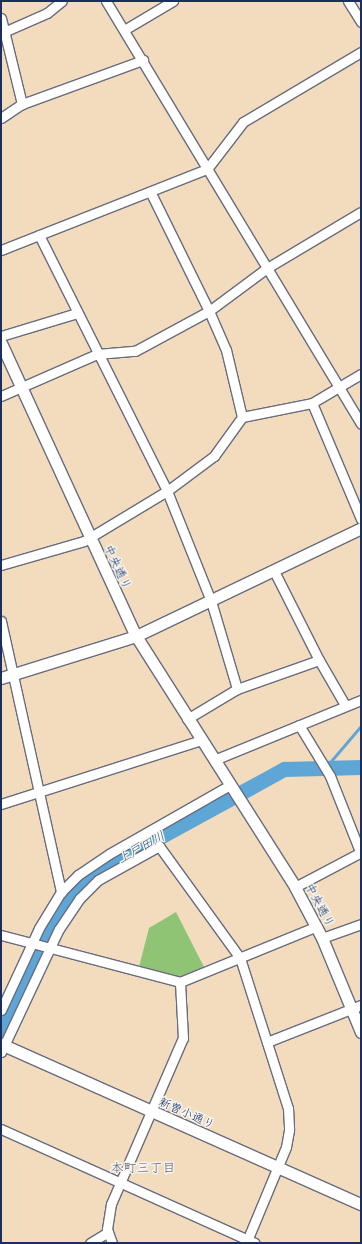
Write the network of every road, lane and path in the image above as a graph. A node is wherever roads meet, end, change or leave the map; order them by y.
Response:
1 (62, 1) edge
2 (106, 1) edge
3 (172, 1) edge
4 (348, 1) edge
5 (1, 18) edge
6 (361, 22) edge
7 (124, 30) junction
8 (6, 31) junction
9 (361, 52) edge
10 (143, 60) junction
11 (22, 104) junction
12 (1, 118) edge
13 (207, 169) junction
14 (151, 193) junction
15 (361, 212) edge
16 (39, 236) junction
17 (1, 250) edge
18 (267, 268) junction
19 (209, 310) junction
20 (77, 313) junction
21 (1, 336) edge
22 (1, 343) edge
23 (97, 354) junction
24 (361, 374) edge
25 (20, 386) junction
26 (339, 388) junction
27 (1, 396) edge
28 (312, 403) junction
29 (242, 417) junction
30 (361, 424) edge
31 (167, 491) junction
32 (361, 519) edge
33 (361, 528) edge
34 (90, 537) junction
35 (1, 565) edge
36 (274, 571) junction
37 (211, 601) junction
38 (1, 621) edge
39 (136, 636) junction
40 (319, 660) junction
41 (13, 674) junction
42 (1, 678) edge
43 (237, 689) junction
44 (361, 700) edge
45 (345, 705) junction
46 (187, 719) junction
47 (299, 725) junction
48 (201, 740) junction
49 (214, 760) junction
50 (231, 787) junction
51 (39, 790) junction
52 (1, 804) edge
53 (361, 853) edge
54 (295, 887) junction
55 (61, 892) junction
56 (361, 924) edge
57 (317, 926) junction
58 (1, 936) edge
59 (322, 938) junction
60 (33, 943) junction
61 (51, 947) junction
62 (240, 958) junction
63 (180, 982) junction
64 (356, 1007) edge
65 (1, 1010) edge
66 (361, 1032) edge
67 (267, 1042) junction
68 (2, 1047) edge
69 (152, 1112) junction
70 (1, 1129) edge
71 (278, 1167) junction
72 (120, 1183) junction
73 (361, 1204) edge
74 (108, 1232) junction
75 (249, 1242) edge
76 (90, 1243) edge
77 (112, 1243) edge

1 - 8 street
2 - 7 street
3 - 7 street
4 - 6 street
5 - 8 street
7 - 10 street
8 - 11 street
9 - 13 street
10 - 11 street
10 - 13 street
11 - 12 street
13 - 14 street
13 - 18 street
14 - 16 street
14 - 19 street
15 - 18 street
16 - 17 street
16 - 20 street
18 - 19 street
18 - 26 street
19 - 23 street
19 - 29 street
20 - 21 street
20 - 23 street
22 - 25 street, 中央通り
23 - 25 street
23 - 31 street
24 - 26 street
25 - 27 street
25 - 34 street, 中央通り
26 - 28 street
26 - 30 street
28 - 29 street
28 - 32 street
29 - 31 street
31 - 34 street
31 - 37 street
33 - 36 street
34 - 35 street
34 - 39 street, 中央通り
36 - 37 street
36 - 40 street
37 - 39 street
37 - 43 street
38 - 41 street
39 - 41 street
39 - 46 street, 中央通り
40 - 43 street
40 - 45 street
41 - 42 street
41 - 51 street
43 - 46 street
44 - 45 street
45 - 47 street
46 - 48 street, 中央通り
47 - 49 street
47 - 53 street
48 - 49 street, 中央通り
48 - 51 street
49 - 50 street, 中央通り
50 - 54 street, 中央通り
50 - 55 street
51 - 52 street
51 - 55 street
53 - 54 street
54 - 57 street, 中央通り
55 - 60 street
56 - 59 street
57 - 59 street, 中央通り
57 - 62 street
58 - 60 street
59 - 64 street, 中央通り
60 - 61 street
60 - 65 street
61 - 62 street
61 - 63 street
61 - 68 street
62 - 63 street
62 - 67 street
63 - 69 street
64 - 66 street, 中央通り
64 - 67 street
67 - 71 street
68 - 69 street, 新曽小通り
69 - 71 street, 新曽小通り
69 - 72 street
70 - 72 street
71 - 73 street, 新曽小通り
71 - 75 street
72 - 74 street
72 - 75 street
74 - 76 street
74 - 77 street

